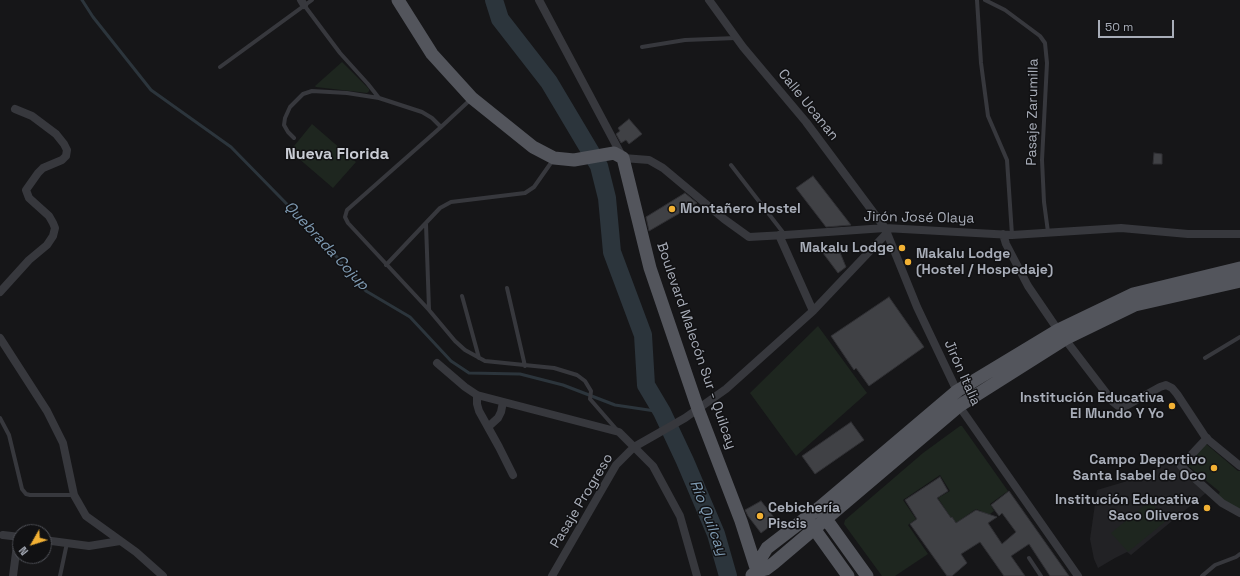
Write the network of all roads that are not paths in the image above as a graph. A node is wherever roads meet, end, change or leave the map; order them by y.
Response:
1 (312, 0) edge
2 (398, 0) edge
3 (539, 0) edge
4 (709, 0) edge
5 (977, 0) edge
6 (985, 0) edge
7 (302, 3) edge
8 (736, 38) junction
9 (642, 47) dead end
10 (220, 67) dead end
11 (379, 98) junction
12 (472, 98) junction
13 (15, 109) dead end
14 (441, 127) junction
15 (294, 138) dead end
16 (619, 156) junction
17 (554, 158) junction
18 (731, 166) dead end
19 (426, 224) junction
20 (886, 230) junction
21 (1048, 232) junction
22 (1003, 234) junction
23 (1240, 234) edge
24 (782, 235) junction
25 (1012, 235) junction
26 (386, 265) junction
27 (1240, 268) edge
28 (1240, 281) edge
29 (507, 288) dead end
30 (0, 292) edge
31 (1164, 292) junction
32 (462, 296) dead end
33 (429, 310) junction
34 (813, 311) junction
35 (1061, 335) junction
36 (1240, 337) edge
37 (0, 338) edge
38 (1205, 358) dead end
39 (479, 359) junction
40 (437, 363) dead end
41 (526, 366) junction
42 (957, 391) junction
43 (478, 395) junction
44 (503, 402) junction
45 (959, 406) junction
46 (698, 409) junction
47 (0, 418) edge
48 (685, 418) joint
49 (488, 427) junction
50 (619, 432) junction
51 (1207, 438) junction
52 (640, 444) junction
53 (1240, 466) edge
54 (513, 475) dead end
55 (74, 495) junction
56 (1240, 513) edge
57 (822, 514) junction
58 (807, 518) junction
59 (814, 529) junction
60 (3, 535) dead end
61 (12, 536) edge
62 (52, 541) edge
63 (120, 541) junction
64 (67, 543) junction
65 (1240, 554) edge
66 (1029, 558) dead end
67 (15, 564) edge
68 (756, 574) edge
69 (13, 576) edge
70 (60, 576) edge
71 (163, 576) edge
72 (552, 576) edge
73 (697, 576) edge
74 (848, 576) edge
75 (867, 576) edge
76 (1042, 576) edge
77 (1078, 576) edge
78 (1202, 576) edge

1 - 7 lane
2 - 12 main road
3 - 16 street, Boulevard Malecón Sur - Quilcay
4 - 8 street, Calle Ucanan
5 - 25 lane
6 - 21 lane, Pasaje Zarumilla
7 - 10 lane
7 - 11 lane
8 - 9 lane
8 - 20 street, Calle Ucanan
11 - 14 lane
11 - 15 lane
12 - 14 lane
12 - 17 main road
13 - 30 street
14 - 26 lane
16 - 17 main road
16 - 24 street, Jirón José Olaya
16 - 46 main road, Boulevard Malecón Sur - Quilcay
17 - 19 lane
18 - 24 lane
19 - 26 lane
19 - 33 lane
20 - 22 street, Jirón José Olaya
20 - 24 street, Jirón José Olaya
20 - 34 street, Jirón José Olaya
20 - 42 street, Jirón Italia
21 - 23 street, Jirón José Olaya
21 - 25 street, Jirón José Olaya
22 - 25 street, Jirón José Olaya
22 - 35 street
24 - 34 street
26 - 33 lane
27 - 31 main road
28 - 31 main road
29 - 41 lane
31 - 35 main road
32 - 39 lane
33 - 39 lane
34 - 46 street, Jirón José Olaya
35 - 42 main road
35 - 45 main road
35 - 51 street
36 - 38 lane
37 - 55 street
39 - 41 lane
40 - 43 street
41 - 50 lane
42 - 45 street, Jirón Italia
42 - 57 main road
43 - 44 street
43 - 49 street
44 - 49 street
44 - 50 street
45 - 57 main road
45 - 77 street, Jirón Italia
46 - 48 street, Jirón José Olaya
46 - 68 main road, Boulevard Malecón Sur - Quilcay
47 - 55 lane
48 - 52 street, Pasaje Progreso
49 - 54 street
50 - 52 street
51 - 53 street
51 - 56 street
52 - 72 street, Pasaje Progreso
52 - 73 street
55 - 63 street
57 - 58 main road
57 - 59 main road
57 - 75 main road
58 - 59 main road
58 - 68 main road
59 - 68 main road
59 - 74 main road
60 - 61 street
62 - 64 street
63 - 64 street
63 - 71 street
64 - 70 lane
65 - 78 lane
66 - 76 lane
67 - 69 street

